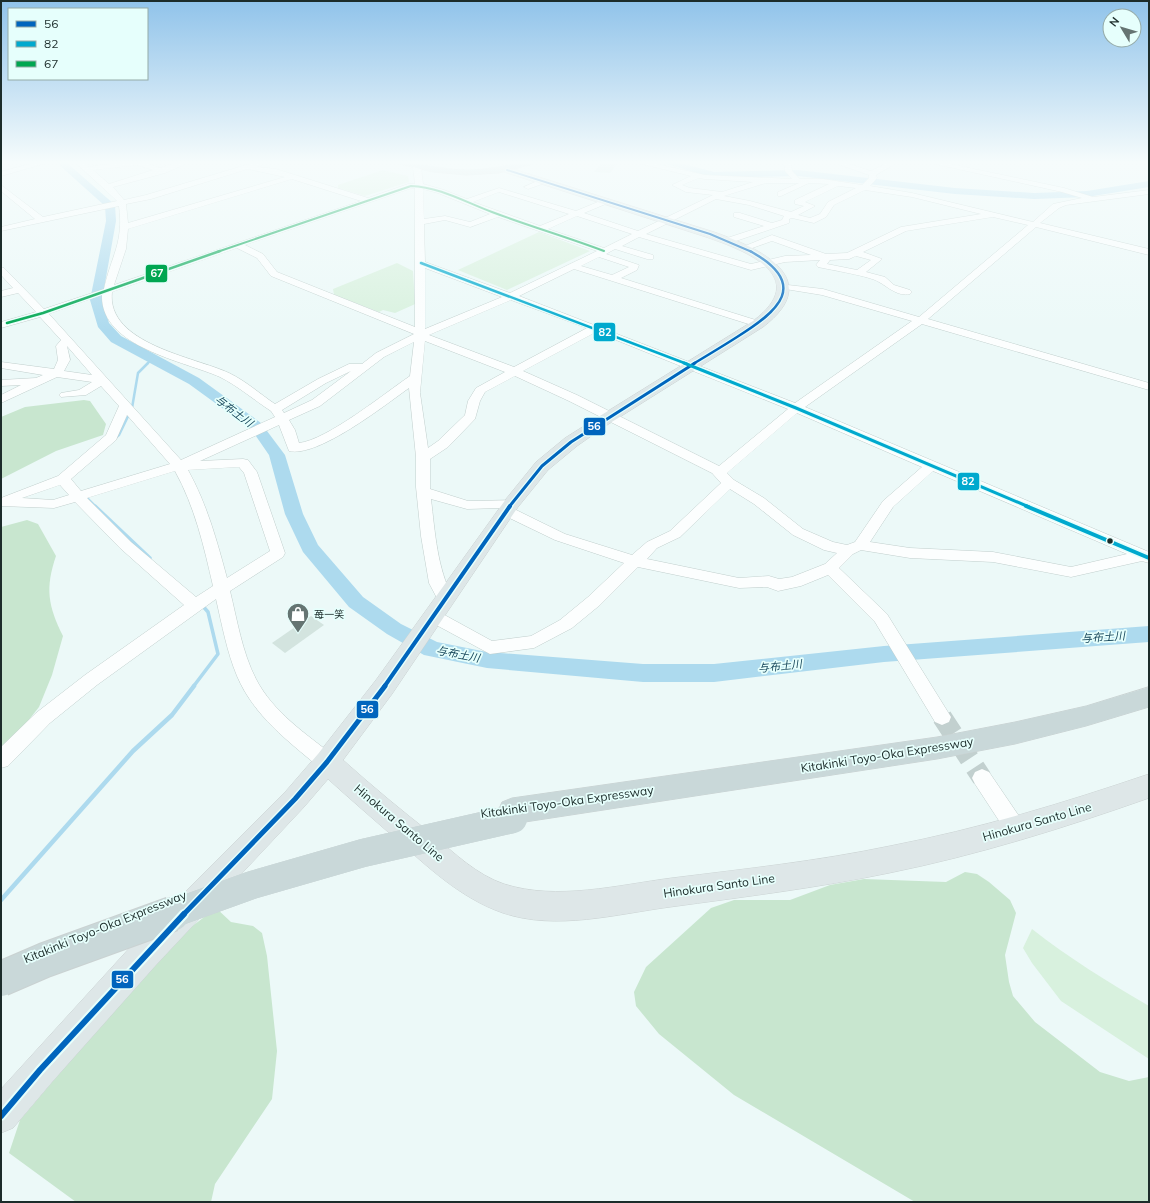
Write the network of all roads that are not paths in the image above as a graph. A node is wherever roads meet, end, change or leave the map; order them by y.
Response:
1 (50, 218) edge
2 (124, 218) edge
3 (155, 218) edge
4 (314, 218) edge
5 (419, 218) edge
6 (487, 218) edge
7 (511, 218) edge
8 (564, 218) edge
9 (590, 218) edge
10 (660, 218) edge
11 (670, 218) edge
12 (747, 218) edge
13 (785, 218) edge
14 (800, 218) edge
15 (817, 218) edge
16 (970, 218) edge
17 (1012, 218) edge
18 (1041, 218) edge
19 (442, 219) joint
20 (916, 219) dead end
21 (41, 220) joint
22 (666, 220) junction
23 (419, 222) junction
24 (933, 224) junction
25 (1034, 224) junction
26 (773, 226) junction
27 (125, 227) junction
28 (542, 228) junction
29 (1, 229) edge
30 (580, 233) dead end
31 (638, 234) junction
32 (568, 238) junction
33 (727, 241) junction
34 (237, 245) junction
35 (614, 246) junction
36 (687, 248) junction
37 (744, 248) junction
38 (601, 252) junction
39 (1149, 252) edge
40 (856, 253) junction
41 (677, 254) dead end
42 (650, 257) dead end
43 (827, 258) junction
44 (421, 263) junction
45 (767, 263) junction
46 (573, 266) junction
47 (1, 270) edge
48 (859, 273) junction
49 (613, 278) junction
50 (782, 286) junction
51 (20, 289) junction
52 (105, 292) junction
53 (907, 292) dead end
54 (1, 294) edge
55 (510, 297) junction
56 (43, 313) junction
57 (921, 320) junction
58 (758, 324) junction
59 (1, 325) edge
60 (596, 328) junction
61 (420, 333) junction
62 (67, 340) junction
63 (87, 362) junction
64 (1, 366) edge
65 (365, 366) junction
66 (690, 366) junction
67 (59, 370) junction
68 (513, 371) junction
69 (415, 378) junction
70 (40, 380) junction
71 (103, 380) junction
72 (1, 383) edge
73 (1149, 387) edge
74 (66, 395) dead end
75 (1, 399) edge
76 (125, 405) junction
77 (796, 408) junction
78 (275, 409) junction
79 (609, 416) junction
80 (280, 421) junction
81 (423, 457) junction
82 (932, 465) junction
83 (179, 466) junction
84 (725, 478) junction
85 (63, 479) junction
86 (424, 492) junction
87 (76, 496) junction
88 (1, 502) edge
89 (509, 507) junction
90 (854, 548) junction
91 (1146, 557) edge
92 (634, 561) junction
93 (830, 568) junction
94 (221, 590) junction
95 (445, 598) junction
96 (195, 605) junction
97 (431, 619) junction
98 (1149, 697) edge
99 (1149, 705) edge
100 (942, 717) tunnel mouth
101 (1, 760) edge
102 (327, 762) junction
103 (982, 778) tunnel mouth
104 (1149, 786) edge
105 (512, 815) junction
106 (1016, 829) junction
107 (4, 976) edge
108 (1, 1116) edge

1 - 21 street
2 - 27 street
3 - 27 street
4 - 34 street
5 - 23 street
6 - 19 street
7 - 28 street
8 - 28 street
9 - 31 street
10 - 22 main road
11 - 22 street
12 - 26 street
13 - 26 street
14 - 15 street
16 - 24 street
17 - 25 street
18 - 25 street
19 - 23 street
20 - 24 street
21 - 29 street
22 - 31 street
22 - 33 main road
23 - 44 street
24 - 40 street
25 - 39 street
25 - 57 street
26 - 33 street
27 - 52 street
28 - 32 street
30 - 32 street
31 - 35 street
31 - 36 street
32 - 38 street
33 - 37 main road
34 - 52 street
34 - 61 street
35 - 38 street
35 - 42 street
36 - 41 street
36 - 45 street
37 - 43 street
37 - 45 main road
38 - 46 street
38 - 49 street
40 - 43 street
40 - 48 street
43 - 45 street
43 - 48 street
44 - 55 street
44 - 61 street
45 - 50 main road
46 - 49 street
46 - 55 street
47 - 51 street
48 - 53 street
49 - 58 street
50 - 57 street
50 - 58 main road
51 - 54 street
51 - 56 street
52 - 56 street
52 - 78 street
55 - 60 street
55 - 61 street
56 - 59 street
56 - 62 street
57 - 73 street
57 - 77 street
58 - 66 main road
60 - 66 street
60 - 68 street
61 - 65 street
61 - 68 street
61 - 69 street
62 - 63 street
62 - 67 street
63 - 67 street
63 - 71 street
64 - 67 street
65 - 78 street
65 - 80 street
66 - 77 street
66 - 79 main road
67 - 70 street
67 - 71 street
68 - 79 street
68 - 81 street
69 - 80 street
69 - 81 street
70 - 72 street
70 - 75 street
71 - 74 street
71 - 76 street
76 - 83 street
76 - 85 street
77 - 82 street
77 - 84 street
78 - 80 street
79 - 84 street
79 - 89 main road
80 - 83 street
81 - 86 street
82 - 90 street
82 - 91 street
83 - 87 street
83 - 94 street
83 - 94 street
84 - 90 street
84 - 92 street
85 - 87 street
85 - 88 street
86 - 89 street
86 - 95 street
87 - 88 street
87 - 96 street
89 - 92 street
89 - 95 main road
90 - 91 street
90 - 93 street
92 - 93 street
92 - 97 street
93 - 100 street
94 - 96 street
94 - 102 street
95 - 97 main road
96 - 101 street
97 - 102 main road
98 - 105 highway, Kitakinki Toyo-Oka Expressway
99 - 105 highway, Kitakinki Toyo-Oka Expressway
102 - 106 main road, Hinokura Santo Line
102 - 108 main road
103 - 106 street
104 - 106 main road, Hinokura Santo Line
105 - 107 highway, Kitakinki Toyo-Oka Expressway, bridge

